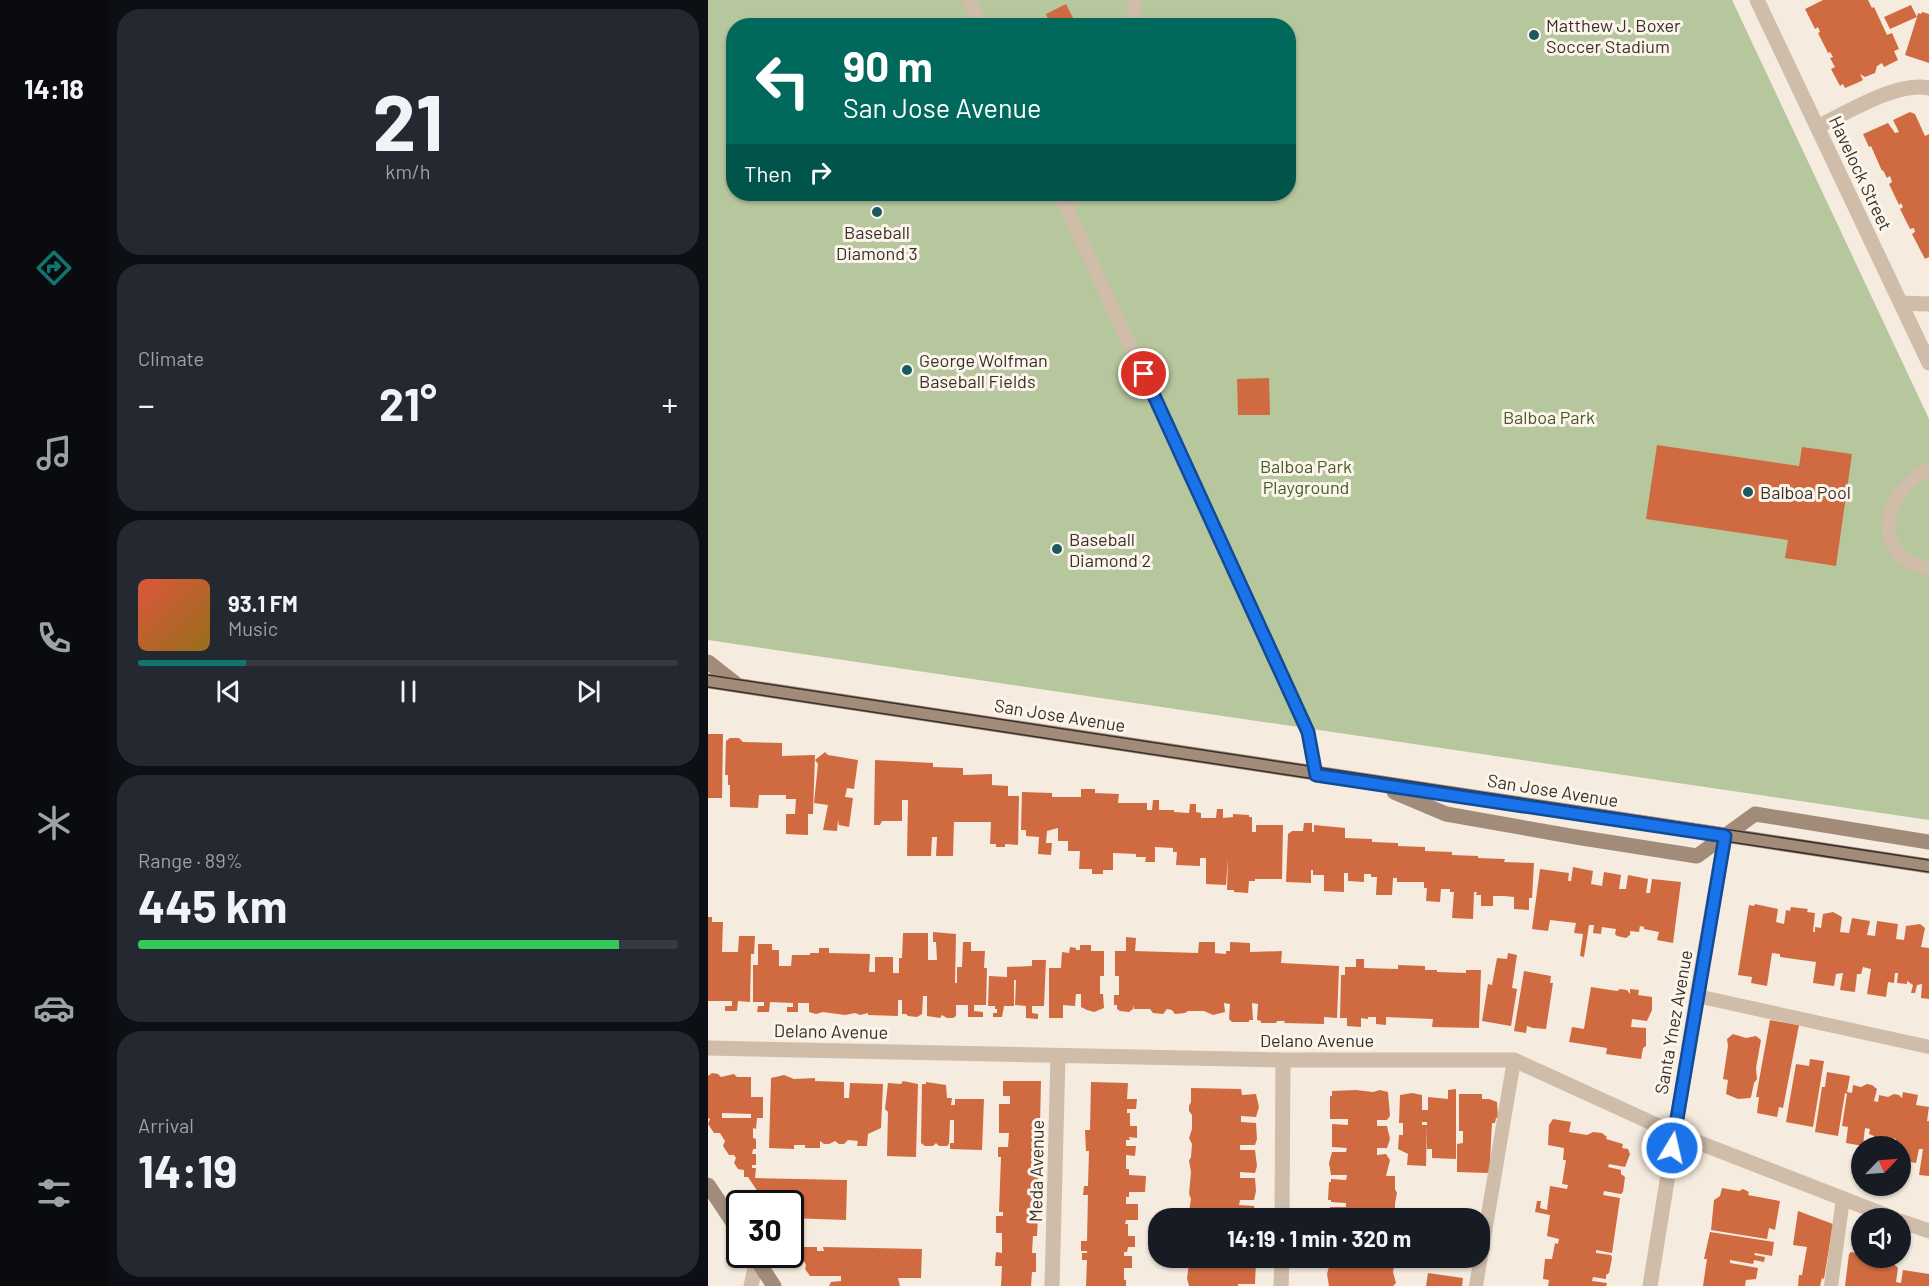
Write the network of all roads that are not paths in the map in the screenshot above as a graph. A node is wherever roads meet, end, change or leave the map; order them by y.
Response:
1 (969, 0) edge
2 (1135, 0) edge
3 (1757, 0) edge
4 (977, 18) edge
5 (1133, 18) edge
6 (1929, 88) edge
7 (1817, 127) junction
8 (1063, 201) edge
9 (1901, 303) junction
10 (1929, 304) edge
11 (1929, 363) edge
12 (1929, 469) edge
13 (1929, 568) edge
14 (708, 662) edge
15 (708, 681) edge
16 (738, 686) junction
17 (1316, 775) junction
18 (1375, 783) junction
19 (1725, 836) junction
20 (1929, 842) edge
21 (1929, 866) edge
22 (1696, 996) junction
23 (1929, 1047) edge
24 (708, 1048) edge
25 (1058, 1056) junction
26 (1283, 1060) junction
27 (1514, 1060) junction
28 (1674, 1133) junction
29 (708, 1185) edge
30 (1843, 1198) junction
31 (1282, 1208) edge
32 (1868, 1208) edge
33 (726, 1212) edge
34 (1911, 1225) edge
35 (1929, 1231) edge
36 (753, 1268) edge
37 (762, 1268) edge
38 (1282, 1268) edge
39 (751, 1286) edge
40 (774, 1286) edge
41 (1052, 1286) edge
42 (1281, 1286) edge
43 (1476, 1286) edge
44 (1650, 1286) edge
45 (1831, 1286) edge

1 - 4 lane
2 - 5 lane
3 - 7 street, Havelock Street
6 - 7 street
7 - 9 street, Havelock Street
8 - 17 lane
9 - 10 street
9 - 11 street, Havelock Street
12 - 13 lane
14 - 16 main road, San Jose Avenue
15 - 16 main road, San Jose Avenue
16 - 17 main road, San Jose Avenue
17 - 18 main road, San Jose Avenue
18 - 19 main road, San Jose Avenue
18 - 19 main road, San Jose Avenue
19 - 20 main road, San Jose Avenue
19 - 21 main road, San Jose Avenue
19 - 22 street, Santa Ynez Avenue
22 - 23 lane
22 - 28 street, Santa Ynez Avenue
24 - 25 street, Delano Avenue
25 - 26 street, Delano Avenue
25 - 41 street, Meda Avenue
26 - 27 street, Delano Avenue
26 - 31 street
27 - 28 street, Delano Avenue
27 - 43 lane
28 - 30 street, Delano Avenue
28 - 44 street, Santa Ynez Avenue
29 - 33 main road
30 - 32 street, Delano Avenue
30 - 45 lane
34 - 35 street
36 - 39 street
37 - 40 main road
38 - 42 street

